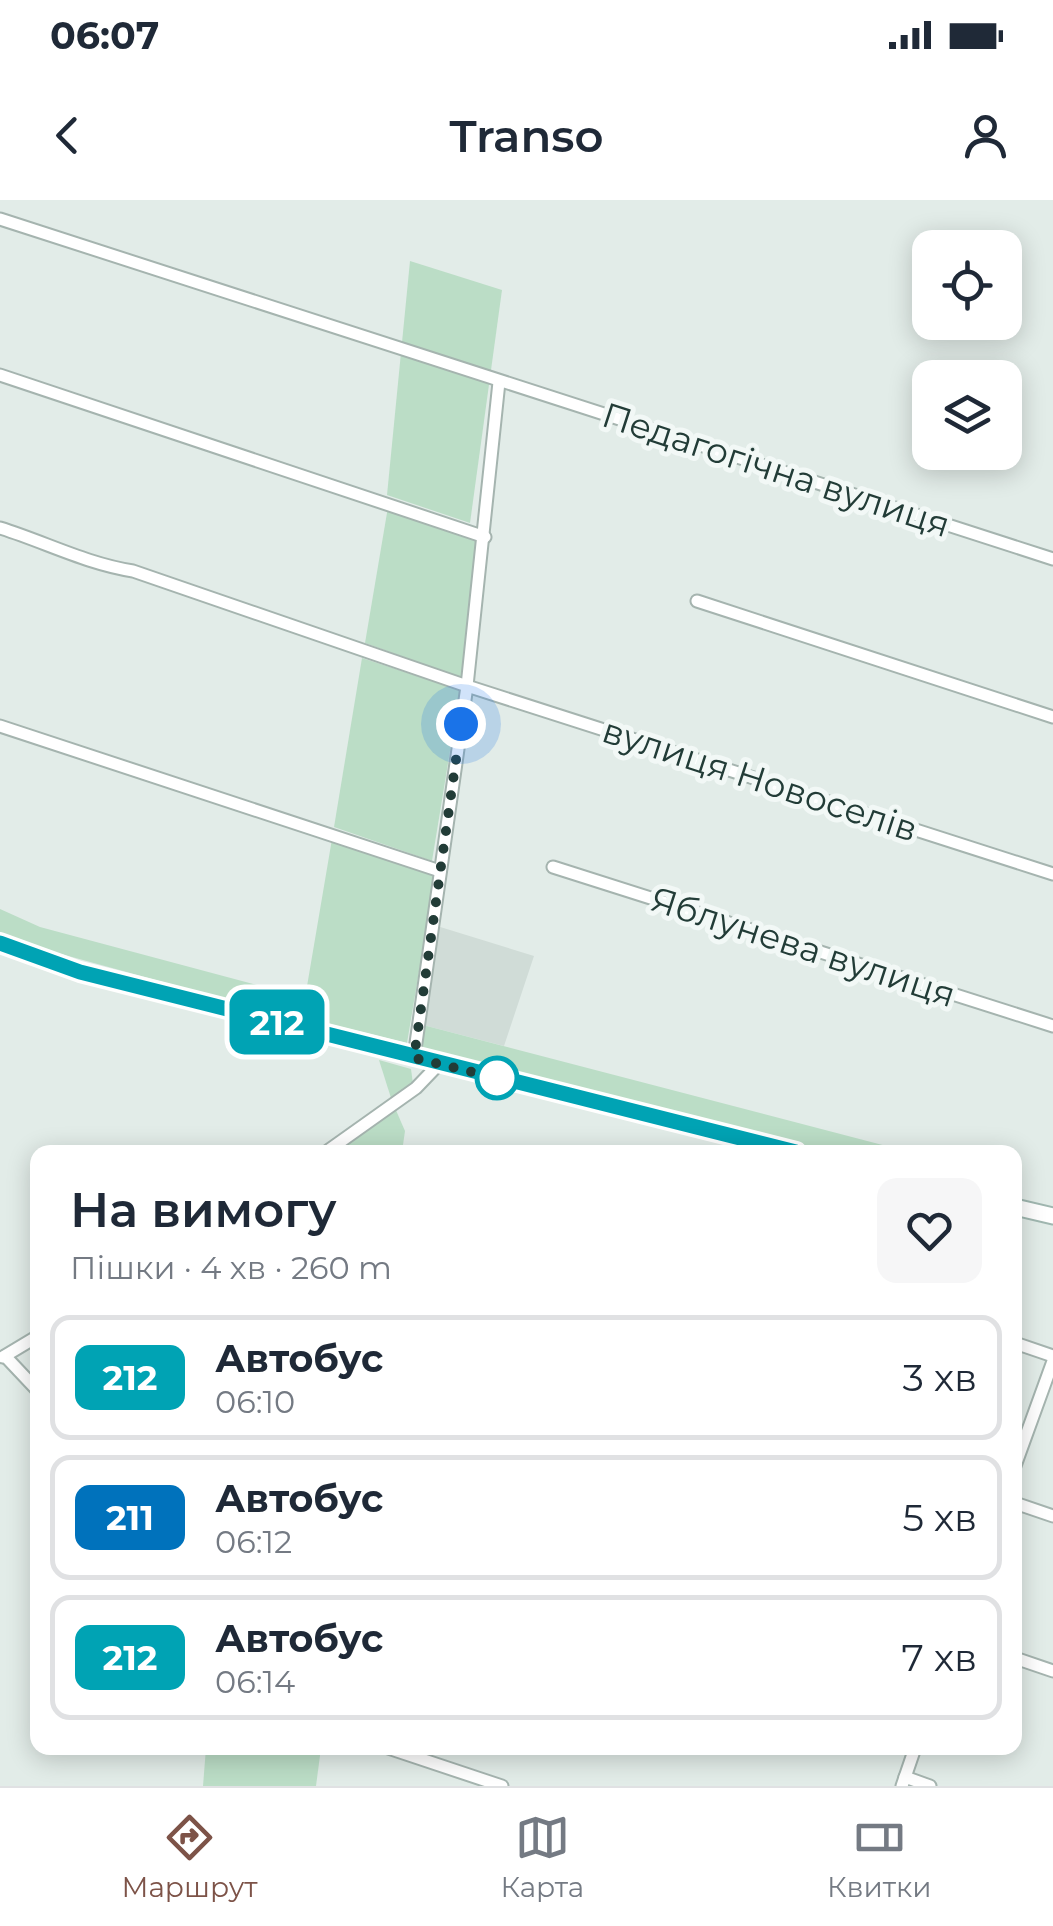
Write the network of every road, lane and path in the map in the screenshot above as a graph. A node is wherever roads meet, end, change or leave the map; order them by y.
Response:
1 (0, 219) edge
2 (0, 375) edge
3 (499, 382) junction
4 (0, 528) edge
5 (485, 537) junction
6 (1053, 559) edge
7 (697, 601) dead end
8 (467, 686) junction
9 (1053, 717) edge
10 (0, 726) edge
11 (553, 867) dead end
12 (440, 870) junction
13 (1053, 874) edge
14 (0, 943) edge
15 (1053, 1026) edge
16 (414, 1058) junction
17 (439, 1064) junction
18 (336, 1145) edge
19 (768, 1145) edge
20 (1022, 1209) edge
21 (1053, 1216) edge
22 (30, 1341) edge
23 (1022, 1346) edge
24 (3, 1358) edge
25 (1053, 1358) edge
26 (30, 1383) edge
27 (1022, 1446) edge
28 (1022, 1505) edge
29 (1053, 1516) edge
30 (1022, 1660) edge
31 (1053, 1671) edge
32 (409, 1755) edge
33 (912, 1755) edge
34 (903, 1781) edge
35 (502, 1786) edge
36 (930, 1786) edge

1 - 3 street, Педагогічна вулиця
2 - 5 street
3 - 5 street
3 - 6 street, Педагогічна вулиця
4 - 8 street, вулиця Новоселів
5 - 8 street
7 - 9 street
8 - 12 street
8 - 13 street, вулиця Новоселів
10 - 12 street
11 - 15 street, Яблунева вулиця
12 - 16 street
14 - 16 street
16 - 17 street
17 - 18 street
17 - 19 street
20 - 21 street
22 - 24 street
23 - 25 street
24 - 26 street
25 - 27 street
28 - 29 street
30 - 31 street
32 - 35 street
33 - 34 street
34 - 36 street

